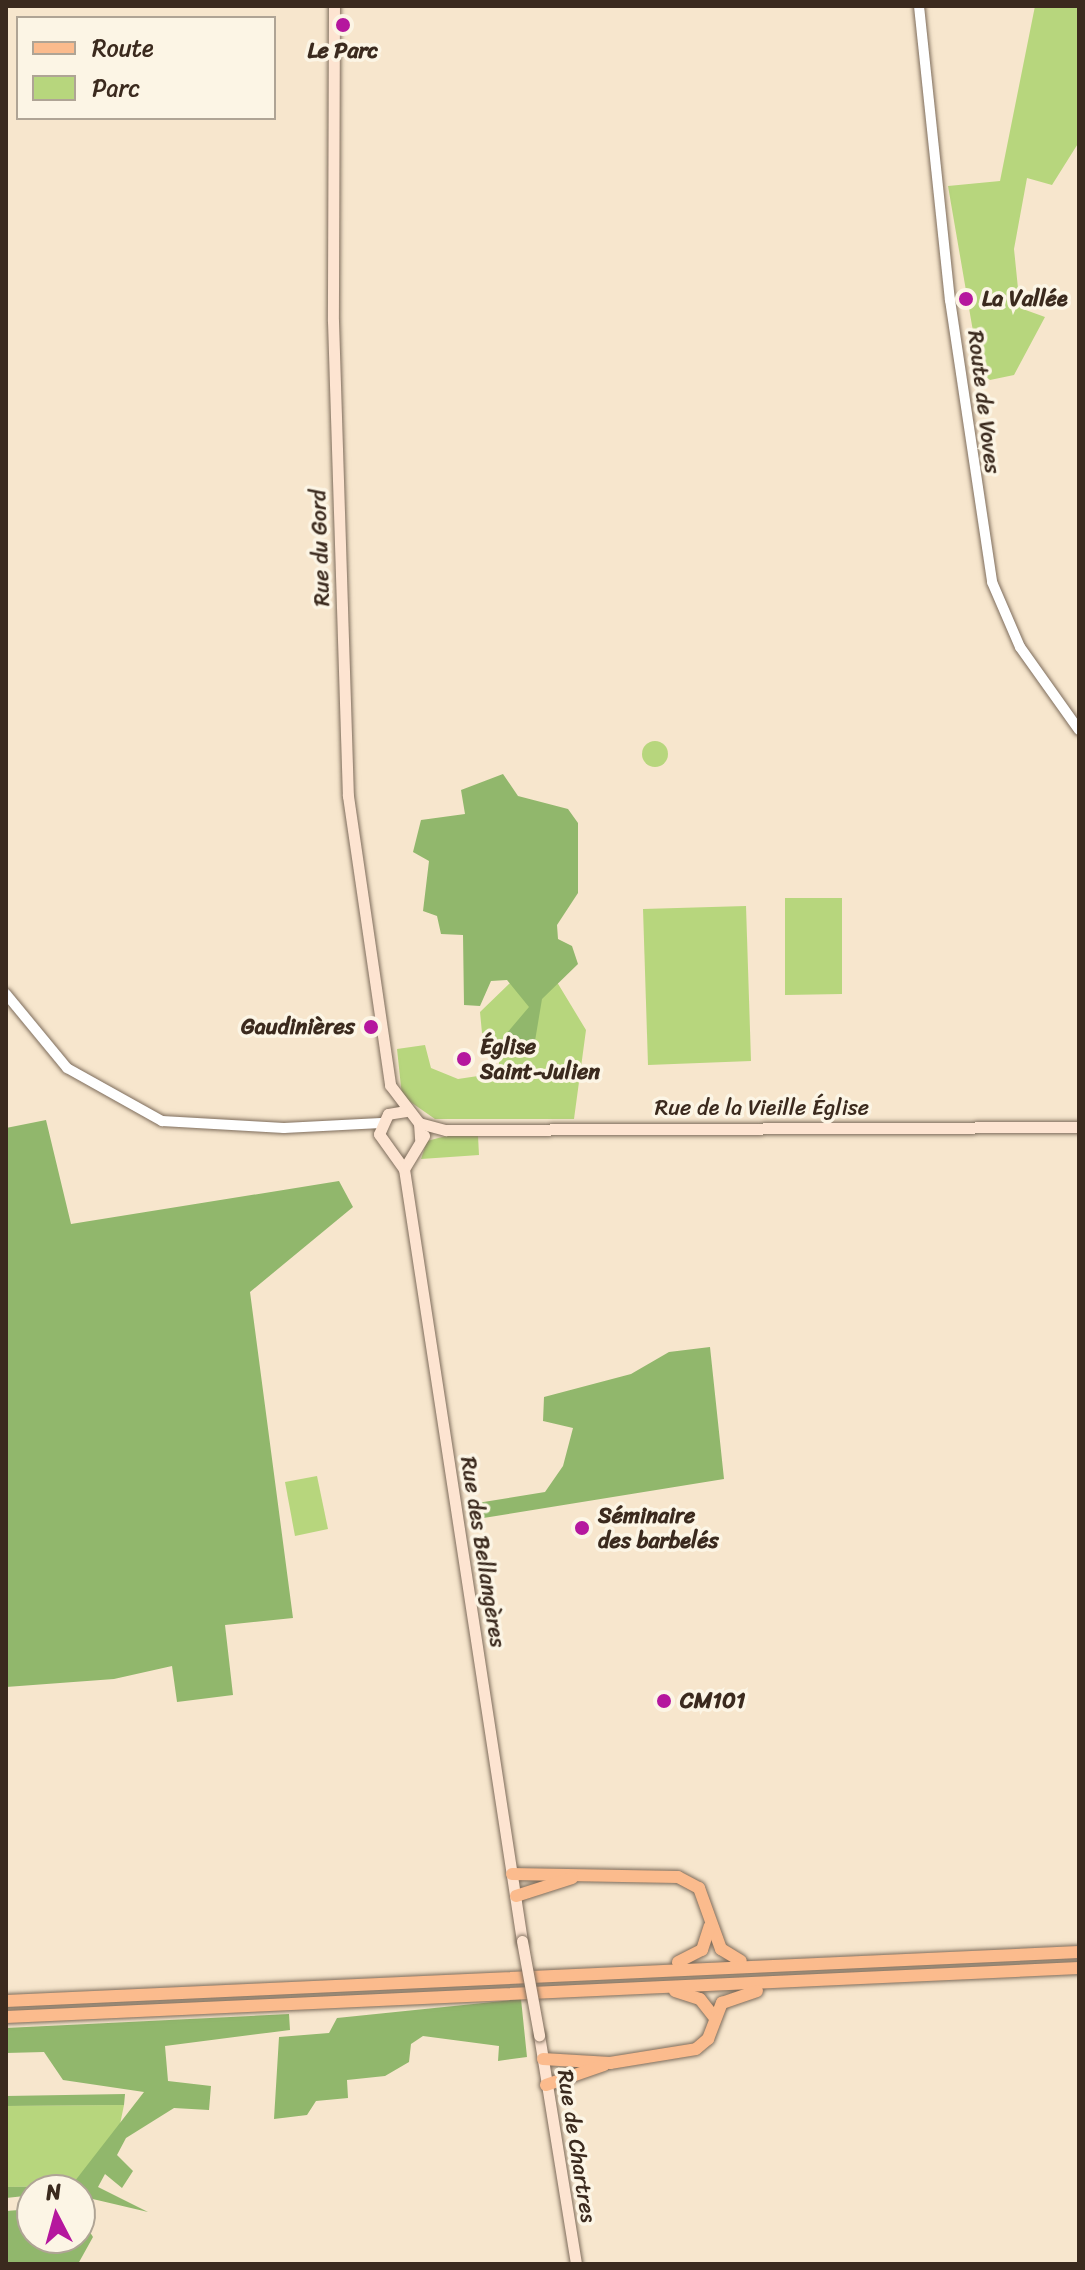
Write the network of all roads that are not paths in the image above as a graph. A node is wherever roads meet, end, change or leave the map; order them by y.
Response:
1 (334, 6) edge
2 (919, 6) edge
3 (1079, 730) edge
4 (6, 994) edge
5 (390, 1085) junction
6 (406, 1111) junction
7 (384, 1118) junction
8 (419, 1123) junction
9 (360, 1127) junction
10 (1079, 1127) edge
11 (446, 1130) junction
12 (380, 1139) junction
13 (420, 1139) junction
14 (411, 1150) junction
15 (393, 1151) junction
16 (404, 1169) junction
17 (512, 1874) junction
18 (579, 1876) junction
19 (516, 1896) junction
20 (710, 1926) junction
21 (522, 1941) joint
22 (1079, 1952) edge
23 (756, 1965) junction
24 (1079, 1968) edge
25 (638, 1969) junction
26 (831, 1981) junction
27 (664, 1988) junction
28 (6, 2001) edge
29 (6, 2017) edge
30 (715, 2018) junction
31 (543, 2059) junction
32 (610, 2063) junction
33 (546, 2085) junction
34 (576, 2264) edge

1 - 5 main road, Rue du Gord
2 - 3 street, Route de Voves
4 - 9 street
5 - 6 main road
5 - 7 main road
6 - 7 main road
6 - 8 main road
7 - 9 street
7 - 12 main road
8 - 11 main road
8 - 13 main road
9 - 12 street
10 - 11 main road, Rue de la Vieille Église
11 - 13 main road
12 - 15 main road
13 - 14 main road
14 - 15 main road
14 - 16 main road
15 - 16 main road
16 - 17 main road, Rue des Bellangères
17 - 18 main road
17 - 19 main road, Rue des Bellangères
18 - 19 main road
18 - 20 main road
19 - 21 main road, Rue des Bellangères
20 - 23 main road
20 - 25 main road
21 - 31 main road, Rue de Chartres, bridge
22 - 23 main road
23 - 25 main road
24 - 26 main road
25 - 28 main road
26 - 27 main road
26 - 30 main road
27 - 29 main road
27 - 30 main road
30 - 32 main road
31 - 32 main road
31 - 33 main road, Rue de Chartres
32 - 33 main road
33 - 34 main road, Rue de Chartres

